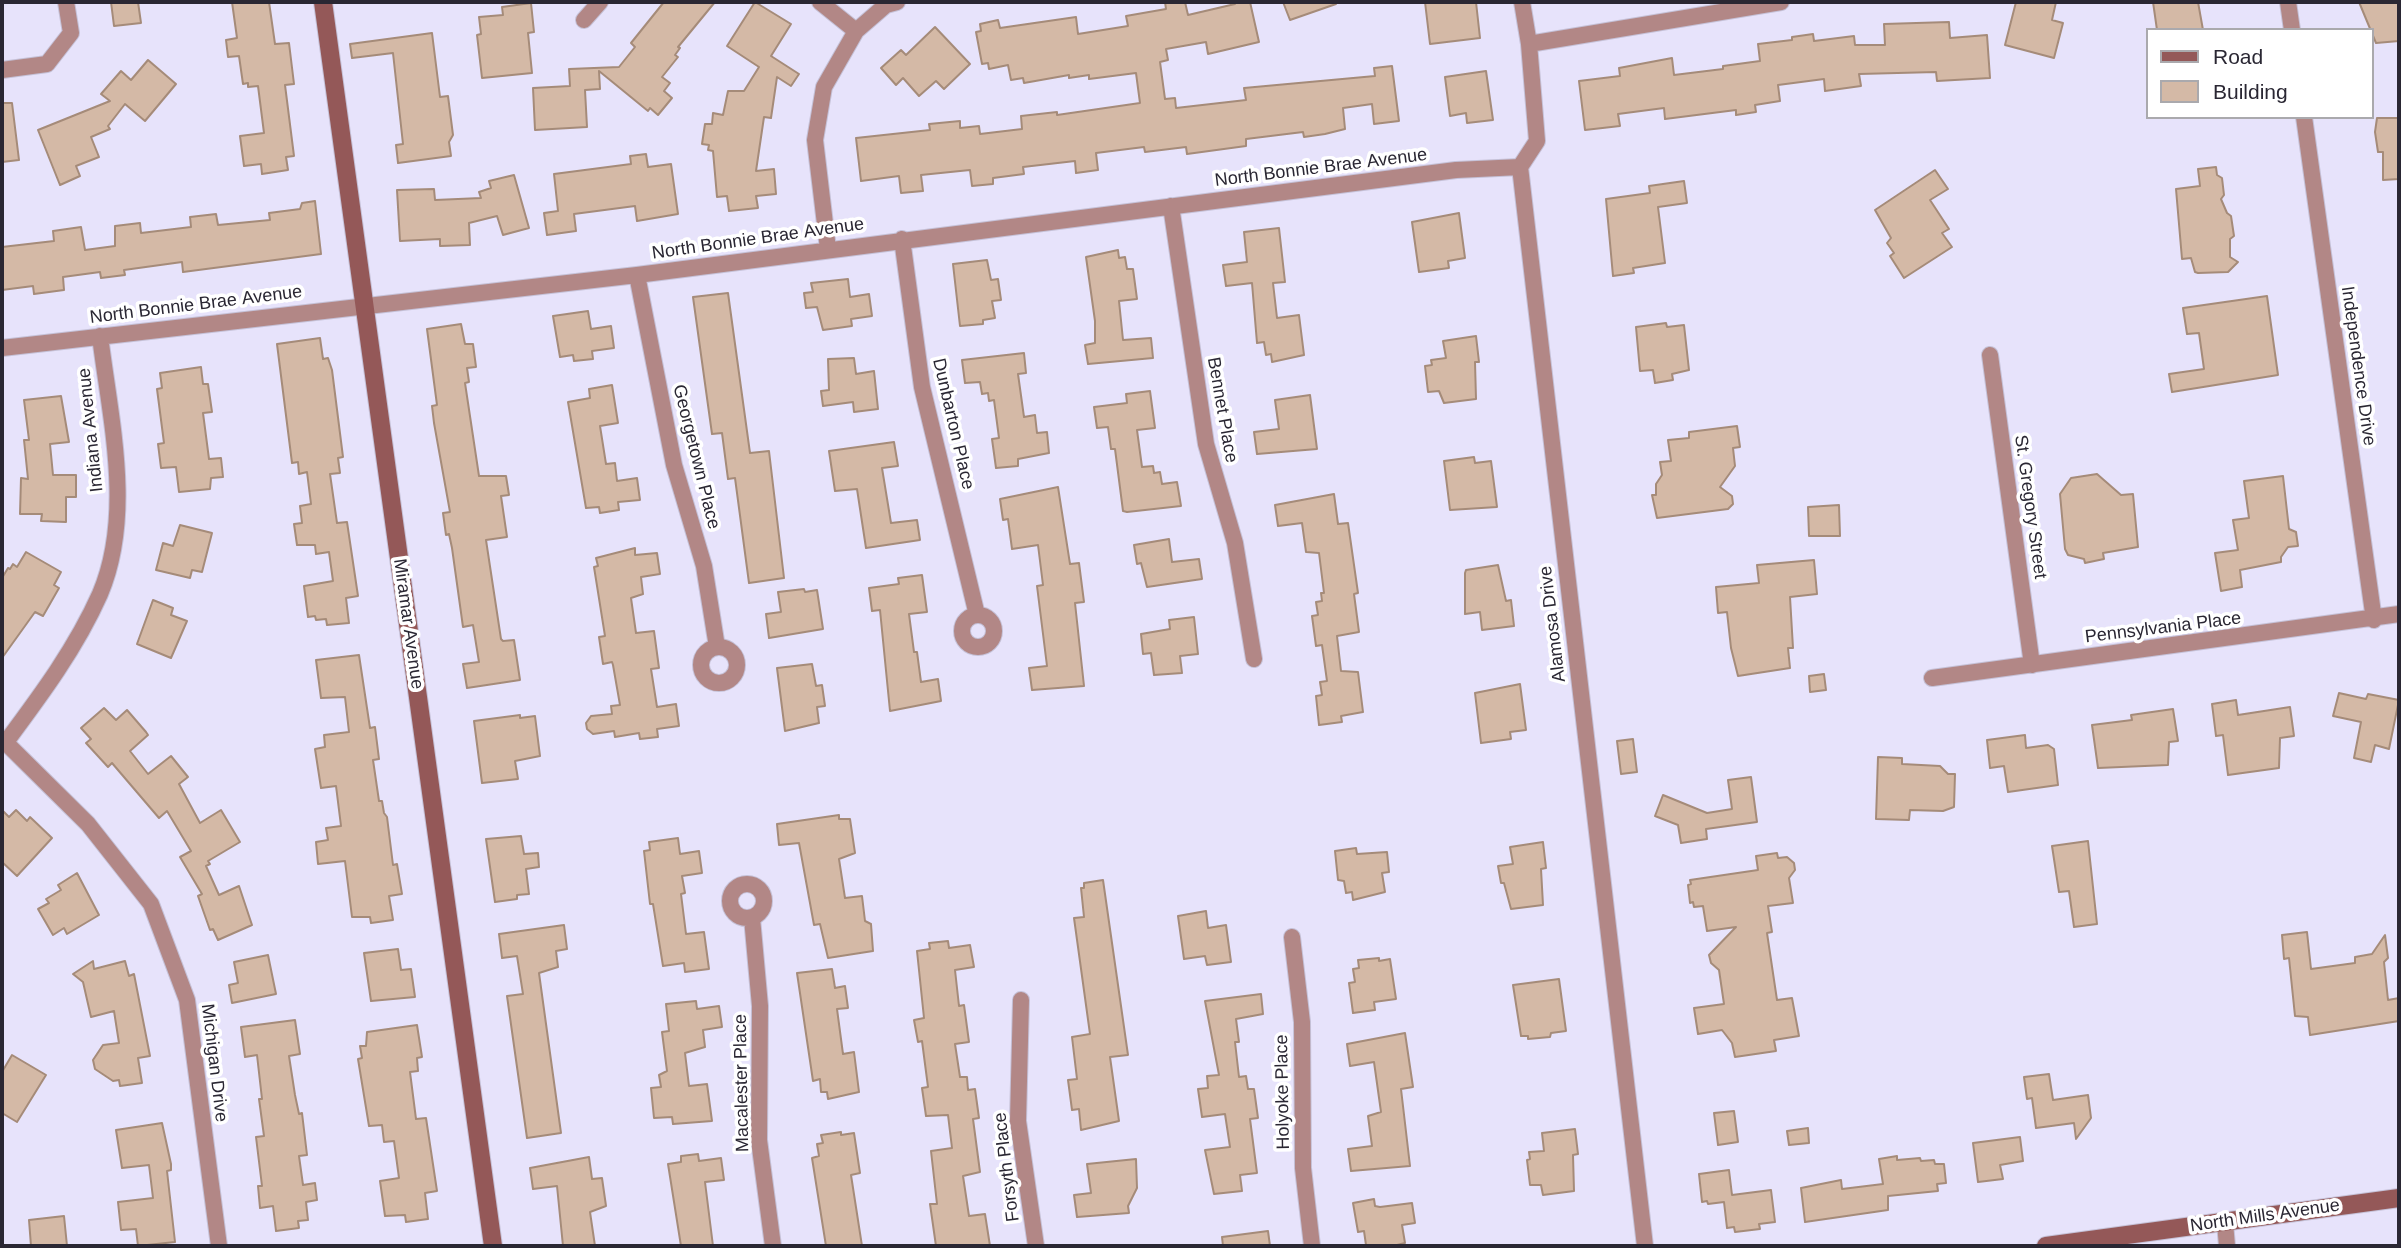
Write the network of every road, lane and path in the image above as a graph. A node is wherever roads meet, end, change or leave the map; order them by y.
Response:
1 (66, 2) edge
2 (323, 2) edge
3 (600, 2) edge
4 (820, 2) edge
5 (897, 2) edge
6 (1522, 2) edge
7 (1781, 2) edge
8 (2288, 2) edge
9 (584, 20) dead end
10 (2292, 28) edge
11 (856, 31) junction
12 (1529, 44) junction
13 (2, 70) edge
14 (2304, 119) edge
15 (1520, 167) junction
16 (1171, 206) junction
17 (902, 239) junction
18 (828, 249) junction
19 (637, 275) junction
20 (364, 305) junction
21 (100, 336) junction
22 (2, 348) edge
23 (1990, 355) dead end
24 (2399, 614) edge
25 (977, 615) dead end
26 (2374, 620) junction
27 (717, 647) dead end
28 (1254, 659) dead end
29 (2032, 664) junction
30 (1932, 678) dead end
31 (4, 740) edge
32 (752, 918) dead end
33 (1292, 937) dead end
34 (1021, 1000) dead end
35 (2399, 1198) edge
36 (2225, 1223) junction
37 (219, 1246) edge
38 (493, 1246) edge
39 (773, 1246) edge
40 (1036, 1246) edge
41 (1312, 1246) edge
42 (1644, 1246) edge
43 (2046, 1246) edge
44 (2227, 1246) edge

1 - 13 street
2 - 20 street, Miramar Avenue
3 - 9 street
4 - 11 street
5 - 11 street
6 - 12 street
7 - 12 street
8 - 10 street
11 - 18 street
12 - 15 street
14 - 26 street, Independence Drive
15 - 16 street, North Bonnie Brae Avenue
15 - 42 street, Alamosa Drive
16 - 17 street, North Bonnie Brae Avenue
16 - 28 street, Bennet Place
17 - 18 street, North Bonnie Brae Avenue
17 - 25 street, Dunbarton Place
18 - 19 street, North Bonnie Brae Avenue
19 - 20 street, North Bonnie Brae Avenue
19 - 27 street, Georgetown Place
20 - 21 street, North Bonnie Brae Avenue
20 - 38 street, Miramar Avenue
21 - 22 street, North Bonnie Brae Avenue
21 - 31 street, Indiana Avenue
23 - 29 street, St. Gregory Street
24 - 26 street, Pennsylvania Place
26 - 29 street, Pennsylvania Place
29 - 30 street, Pennsylvania Place
31 - 37 street, Michigan Drive
32 - 39 street, Macalester Place
33 - 41 street, Holyoke Place
34 - 40 street, Forsyth Place
35 - 36 street, North Mills Avenue
36 - 43 street, North Mills Avenue
36 - 44 street

